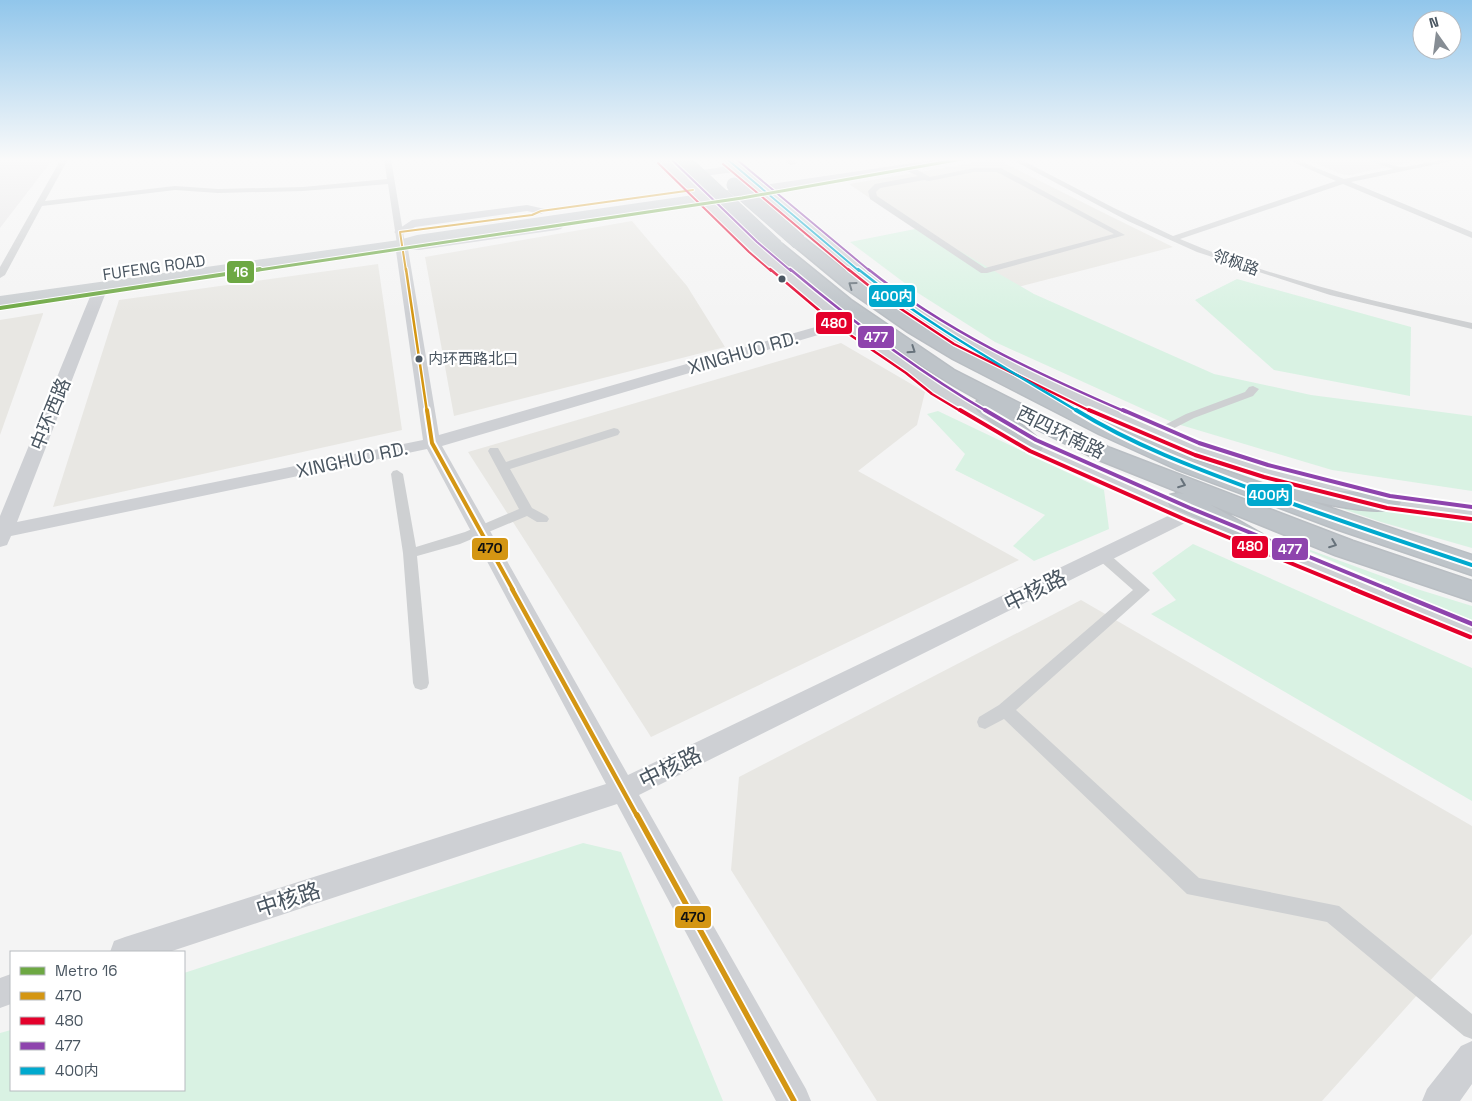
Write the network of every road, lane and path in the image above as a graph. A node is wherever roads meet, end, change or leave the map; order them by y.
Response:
1 (35, 210) edge
2 (397, 210) edge
3 (547, 210) edge
4 (612, 210) edge
5 (715, 210) edge
6 (738, 210) edge
7 (765, 210) edge
8 (787, 210) edge
9 (894, 210) edge
10 (1075, 210) edge
11 (1114, 210) edge
12 (1257, 210) edge
13 (1414, 210) edge
14 (1472, 235) edge
15 (401, 238) junction
16 (1172, 239) junction
17 (0, 275) edge
18 (100, 287) junction
19 (0, 289) edge
20 (0, 301) edge
21 (844, 323) junction
22 (1472, 326) edge
23 (957, 338) junction
24 (947, 374) junction
25 (1253, 389) dead end
26 (1107, 429) junction
27 (614, 432) dead end
28 (1156, 432) junction
29 (432, 443) junction
30 (1033, 446) junction
31 (494, 451) dead end
32 (1102, 453) junction
33 (1184, 464) junction
34 (503, 467) junction
35 (398, 474) dead end
36 (1389, 502) junction
37 (527, 511) junction
38 (1472, 513) edge
39 (1188, 514) junction
40 (542, 519) dead end
41 (481, 532) junction
42 (1, 534) edge
43 (1253, 540) junction
44 (410, 553) junction
45 (1104, 557) junction
46 (1472, 565) edge
47 (1472, 591) edge
48 (1472, 631) edge
49 (420, 683) dead end
50 (1004, 710) junction
51 (985, 722) dead end
52 (623, 790) junction
53 (128, 951) edge
54 (1472, 1028) edge
55 (1472, 1057) edge
56 (794, 1101) edge
57 (1439, 1101) edge

1 - 17 street
2 - 15 street
3 - 15 main road, FUFENG ROAD
4 - 15 main road, FUFENG ROAD
5 - 21 street, 西四环南路
6 -> 24 highway, 西四环南路, bridge
26 -> 7 highway, 西四环南路, bridge
8 - 23 street, 西四环南路
9 - 10 street
11 - 16 street, 邻枫路
12 - 16 street
13 - 14 street
15 - 18 main road, FUFENG ROAD
15 - 19 main road, FUFENG ROAD
15 - 29 street
16 - 22 street, 邻枫路
18 - 20 main road, FUFENG ROAD
18 - 42 street, 中环西路
21 - 29 street, XINGHUO RD.
21 - 30 street, 西四环南路
23 - 26 highway
23 - 28 street, 西四环南路
24 - 30 highway
24 - 32 highway, 西四环南路
25 - 28 street
26 - 33 highway, 西四环南路
27 - 34 street
28 - 36 street, 西四环南路
29 - 41 street
29 - 42 street, XINGHUO RD.
30 - 39 street, 西四环南路
31 - 34 street
32 - 43 highway
32 -> 47 highway, 西四环南路
33 - 36 highway
33 - 46 highway, 西四环南路
34 - 37 street
35 - 44 street
36 - 38 street, 西四环南路
37 - 40 street
37 - 41 street
39 - 43 street, 西四环南路
39 - 45 street, 中核路
41 - 44 street
41 - 52 street
43 - 48 street, 西四环南路
44 - 49 street
45 - 50 street
45 - 52 street, 中核路
50 - 51 street
50 - 54 street
52 - 53 street, 中核路
52 - 56 street
55 - 57 street

